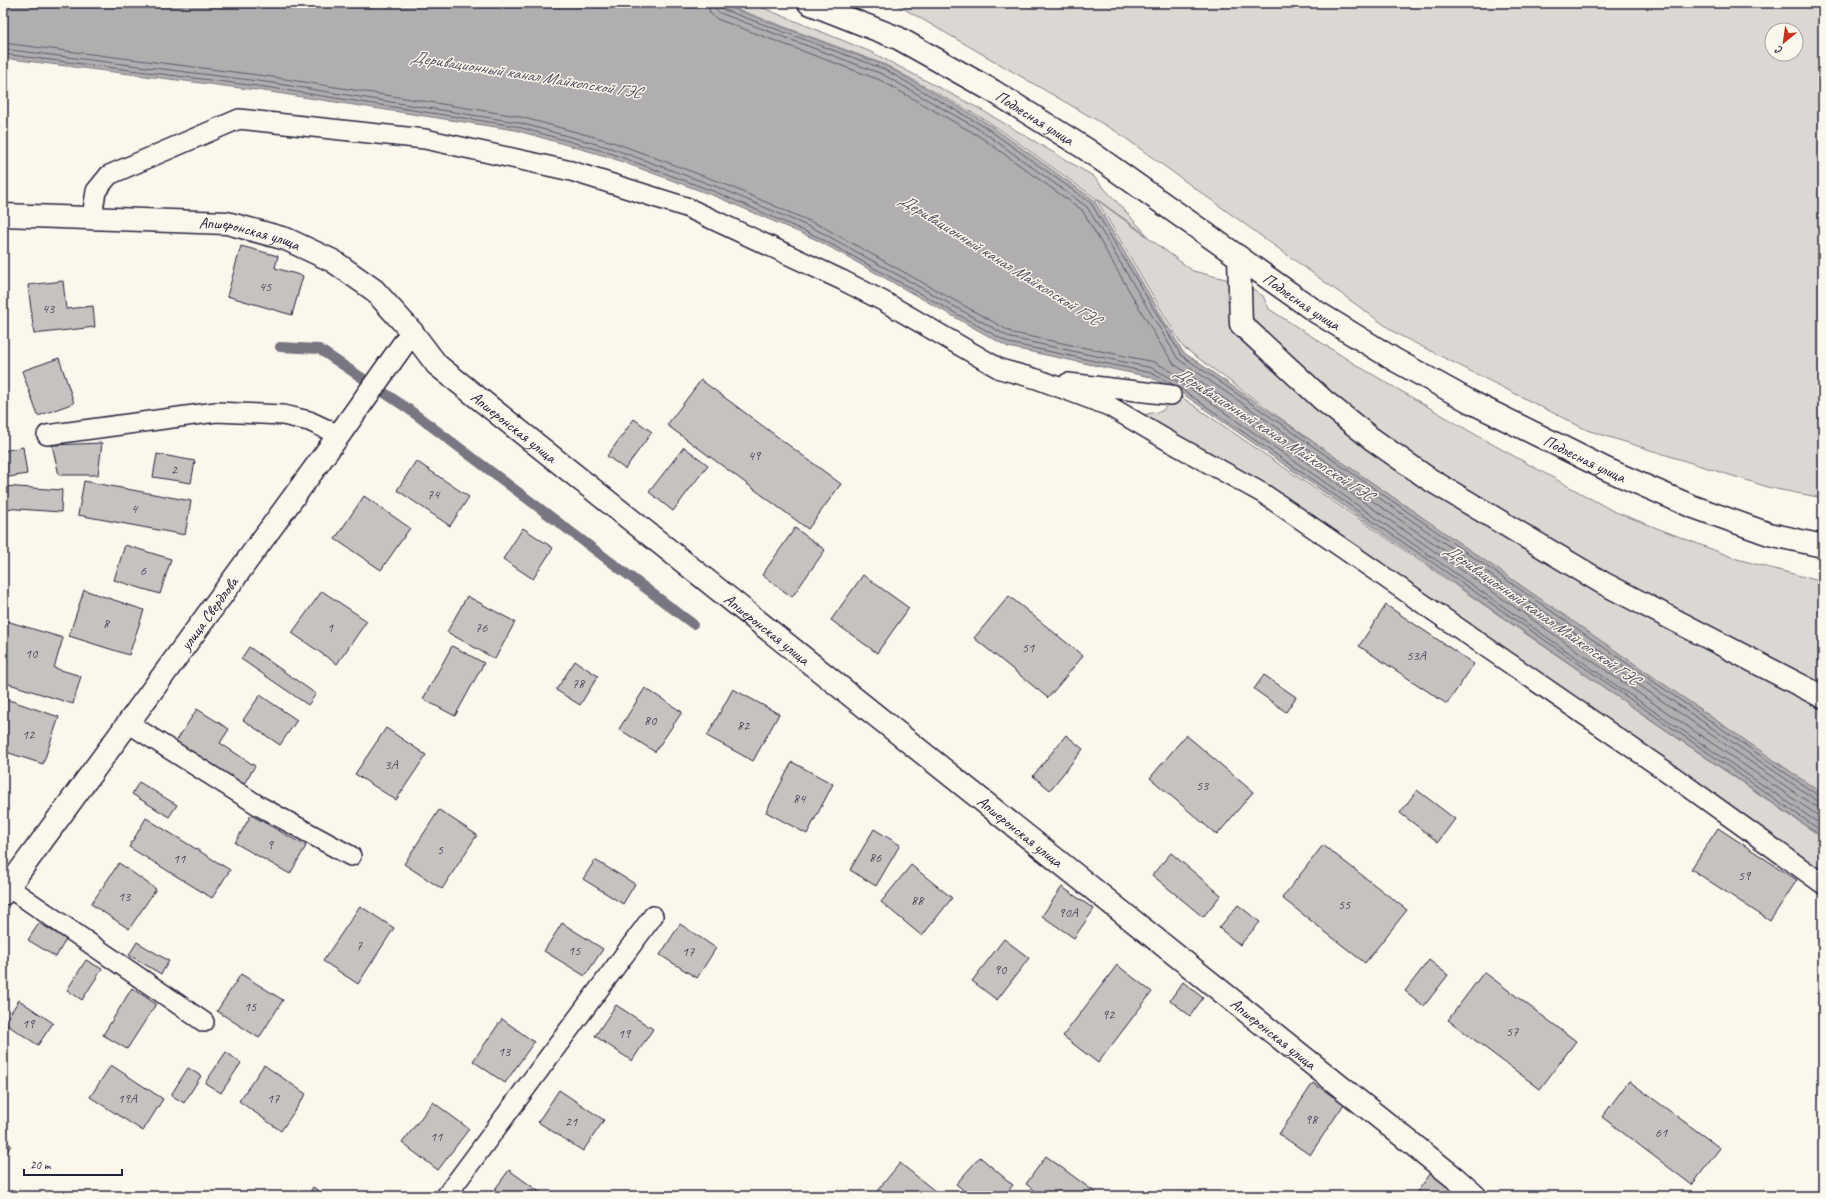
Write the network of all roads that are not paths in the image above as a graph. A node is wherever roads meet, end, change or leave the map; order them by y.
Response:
1 (809, 3) edge
2 (3, 215) edge
3 (92, 217) junction
4 (1239, 257) junction
5 (412, 332) junction
6 (1037, 379) junction
7 (1171, 395) dead end
8 (47, 435) dead end
9 (340, 435) junction
10 (1823, 546) edge
11 (1823, 697) edge
12 (128, 723) junction
13 (351, 856) dead end
14 (1823, 884) edge
15 (6, 891) edge
16 (654, 916) dead end
17 (204, 1022) dead end
18 (446, 1196) edge
19 (1475, 1196) edge

1 - 4 street, Подлесная улица
2 - 3 street, Апшеронская улица
3 - 5 street, Апшеронская улица
3 - 6 lane
4 - 10 street, Подлесная улица
4 - 11 street
5 - 9 street, улица Свердлова
5 - 19 street, Апшеронская улица
6 - 7 lane
6 - 14 lane
8 - 9 lane
9 - 12 street, улица Свердлова
12 - 13 lane
12 - 15 street, улица Свердлова
15 - 17 lane
16 - 18 lane

